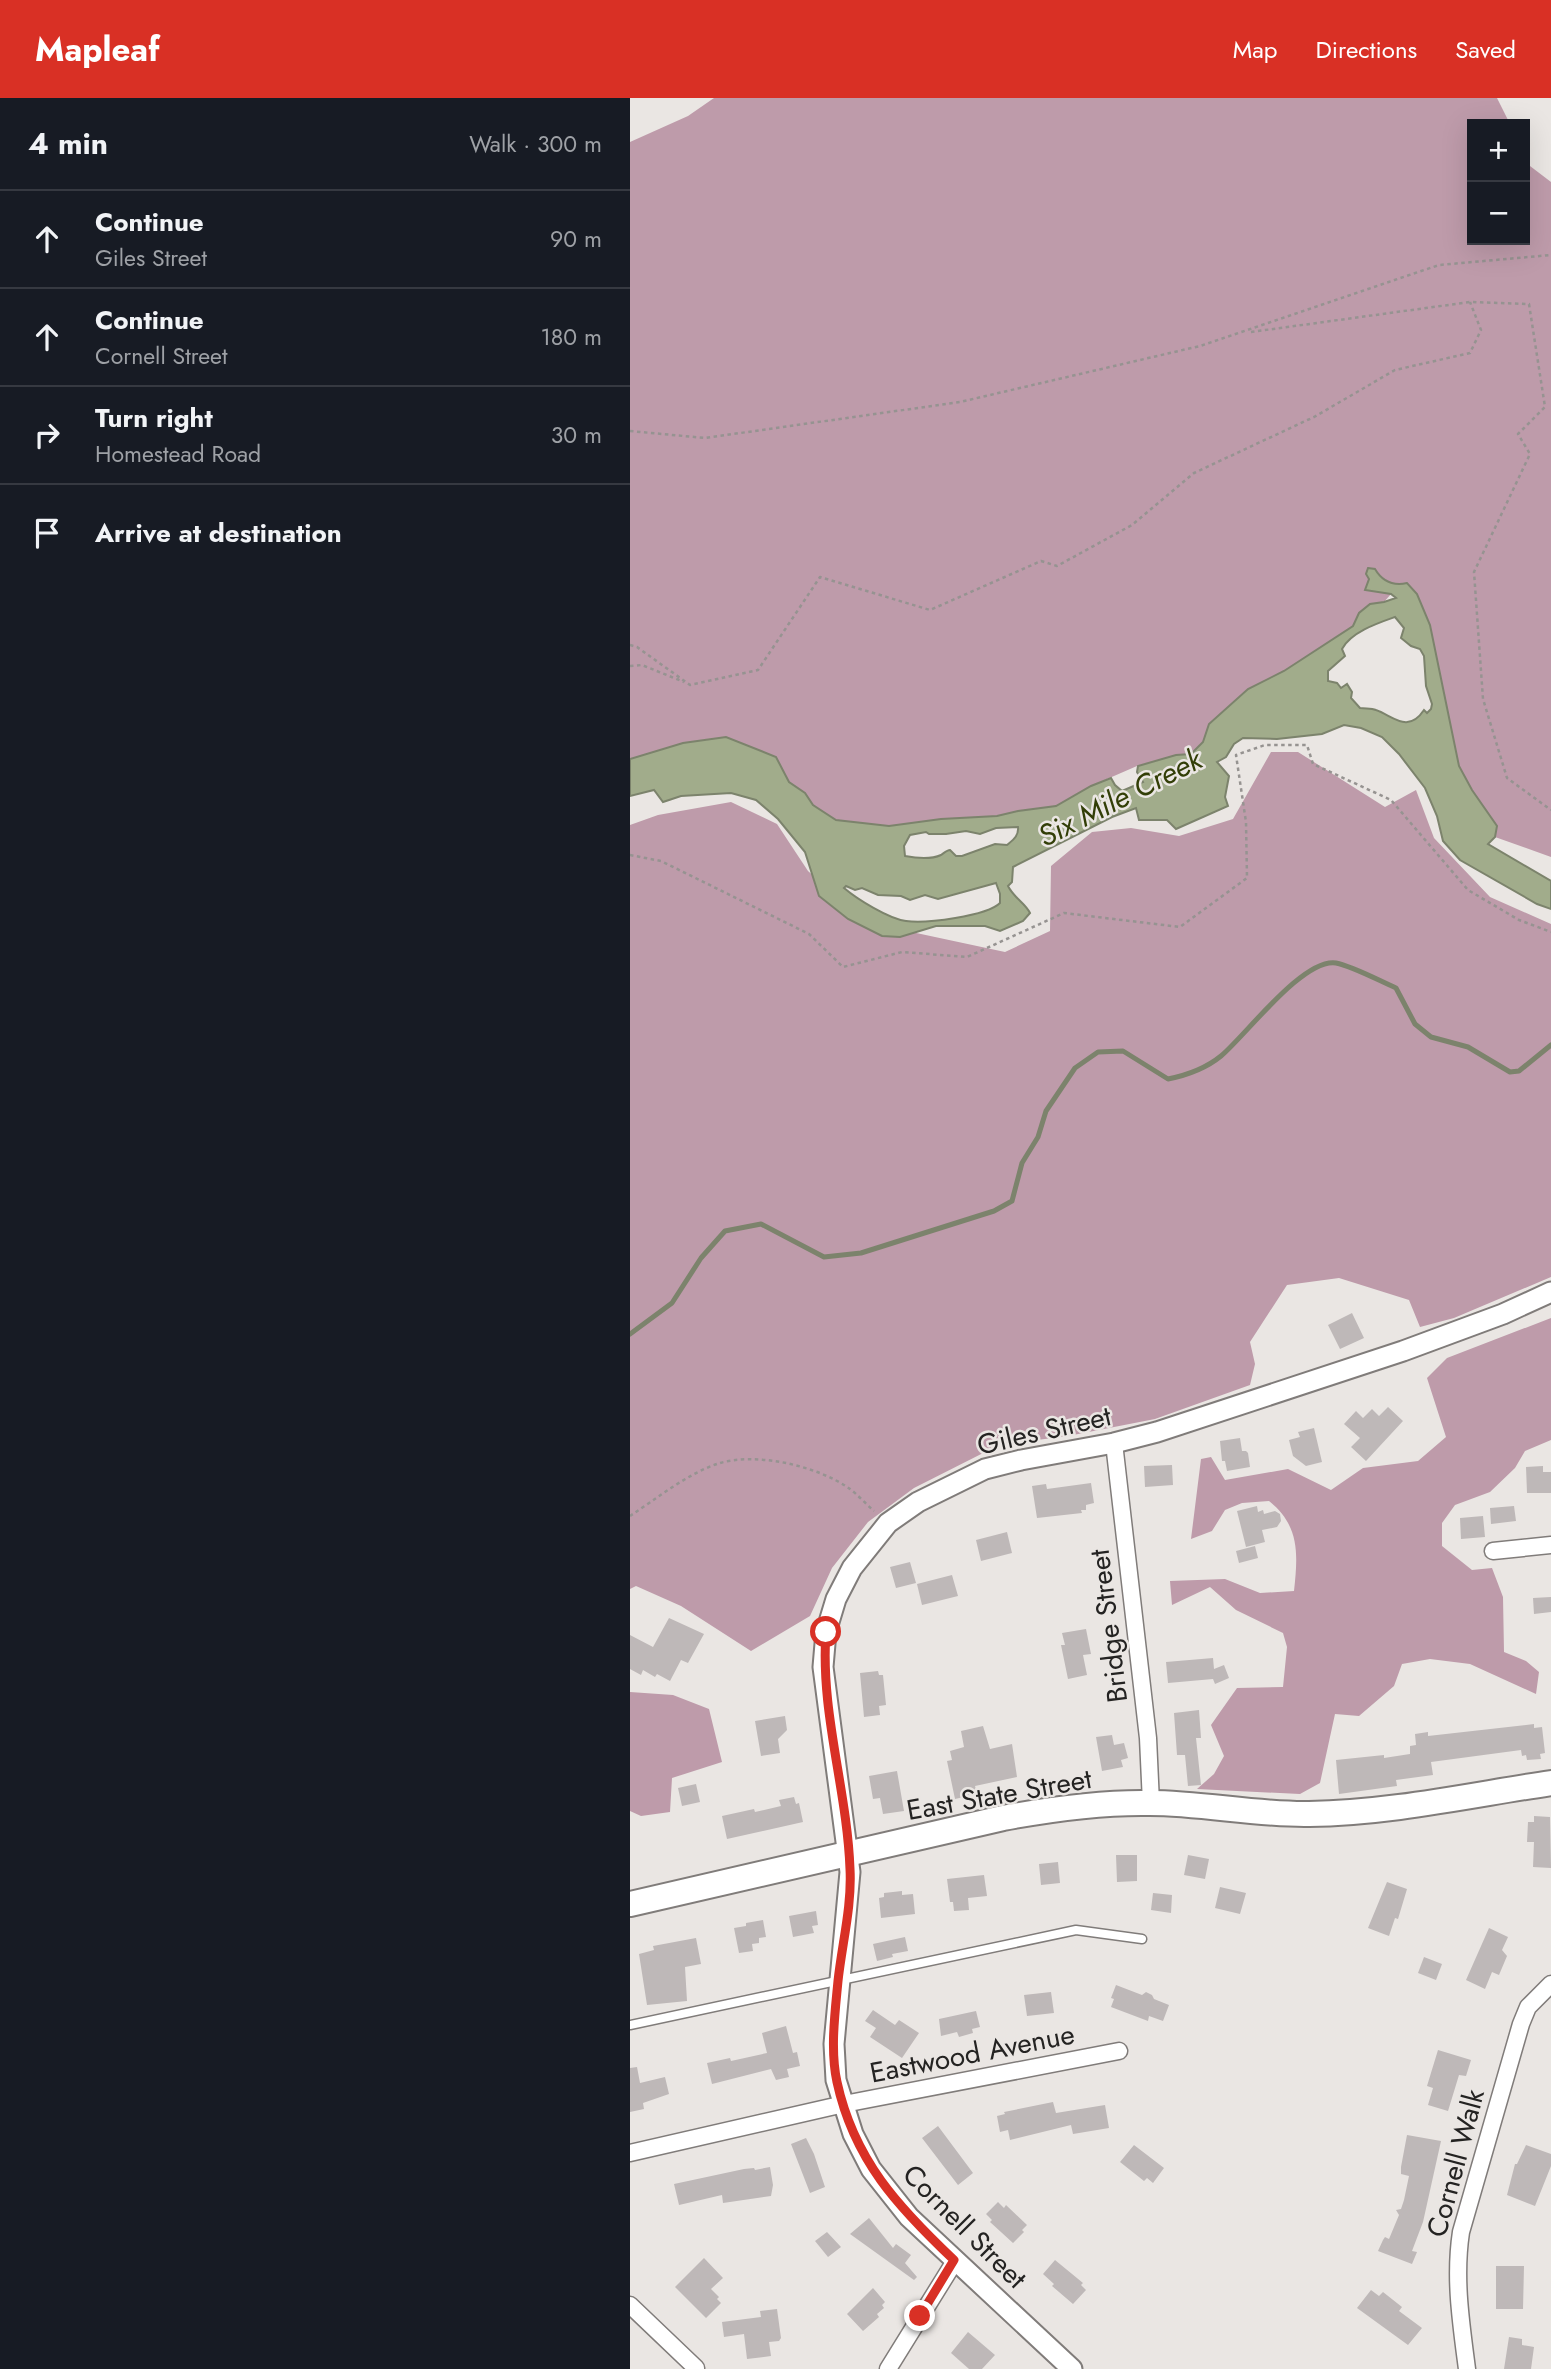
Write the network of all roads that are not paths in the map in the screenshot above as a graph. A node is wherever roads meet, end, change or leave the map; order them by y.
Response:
1 (1551, 1292) edge
2 (1114, 1443) junction
3 (1551, 1545) edge
4 (1493, 1551) dead end
5 (1551, 1783) edge
6 (1151, 1803) junction
7 (849, 1854) junction
8 (630, 1904) edge
9 (1142, 1939) dead end
10 (838, 1981) junction
11 (1551, 1984) edge
12 (630, 2025) edge
13 (1119, 2051) dead end
14 (844, 2105) junction
15 (630, 2153) edge
16 (954, 2260) junction
17 (630, 2305) edge
18 (696, 2368) edge
19 (888, 2369) edge
20 (1072, 2369) edge
21 (1467, 2369) edge

1 - 2 street, Giles Street
2 - 6 street, Bridge Street
2 - 7 street, Giles Street
3 - 4 street
5 - 6 highway, East State Street
6 - 7 highway, East State Street
7 - 8 highway, East State Street
7 - 10 street, Cornell Street
9 - 10 lane
10 - 12 lane
10 - 14 street, Cornell Street
11 - 21 street, Cornell Walk
13 - 14 street, Eastwood Avenue
14 - 15 street, Eastwood Avenue
14 - 16 street, Cornell Street
16 - 19 street
16 - 20 street, Cornell Street
17 - 18 street

